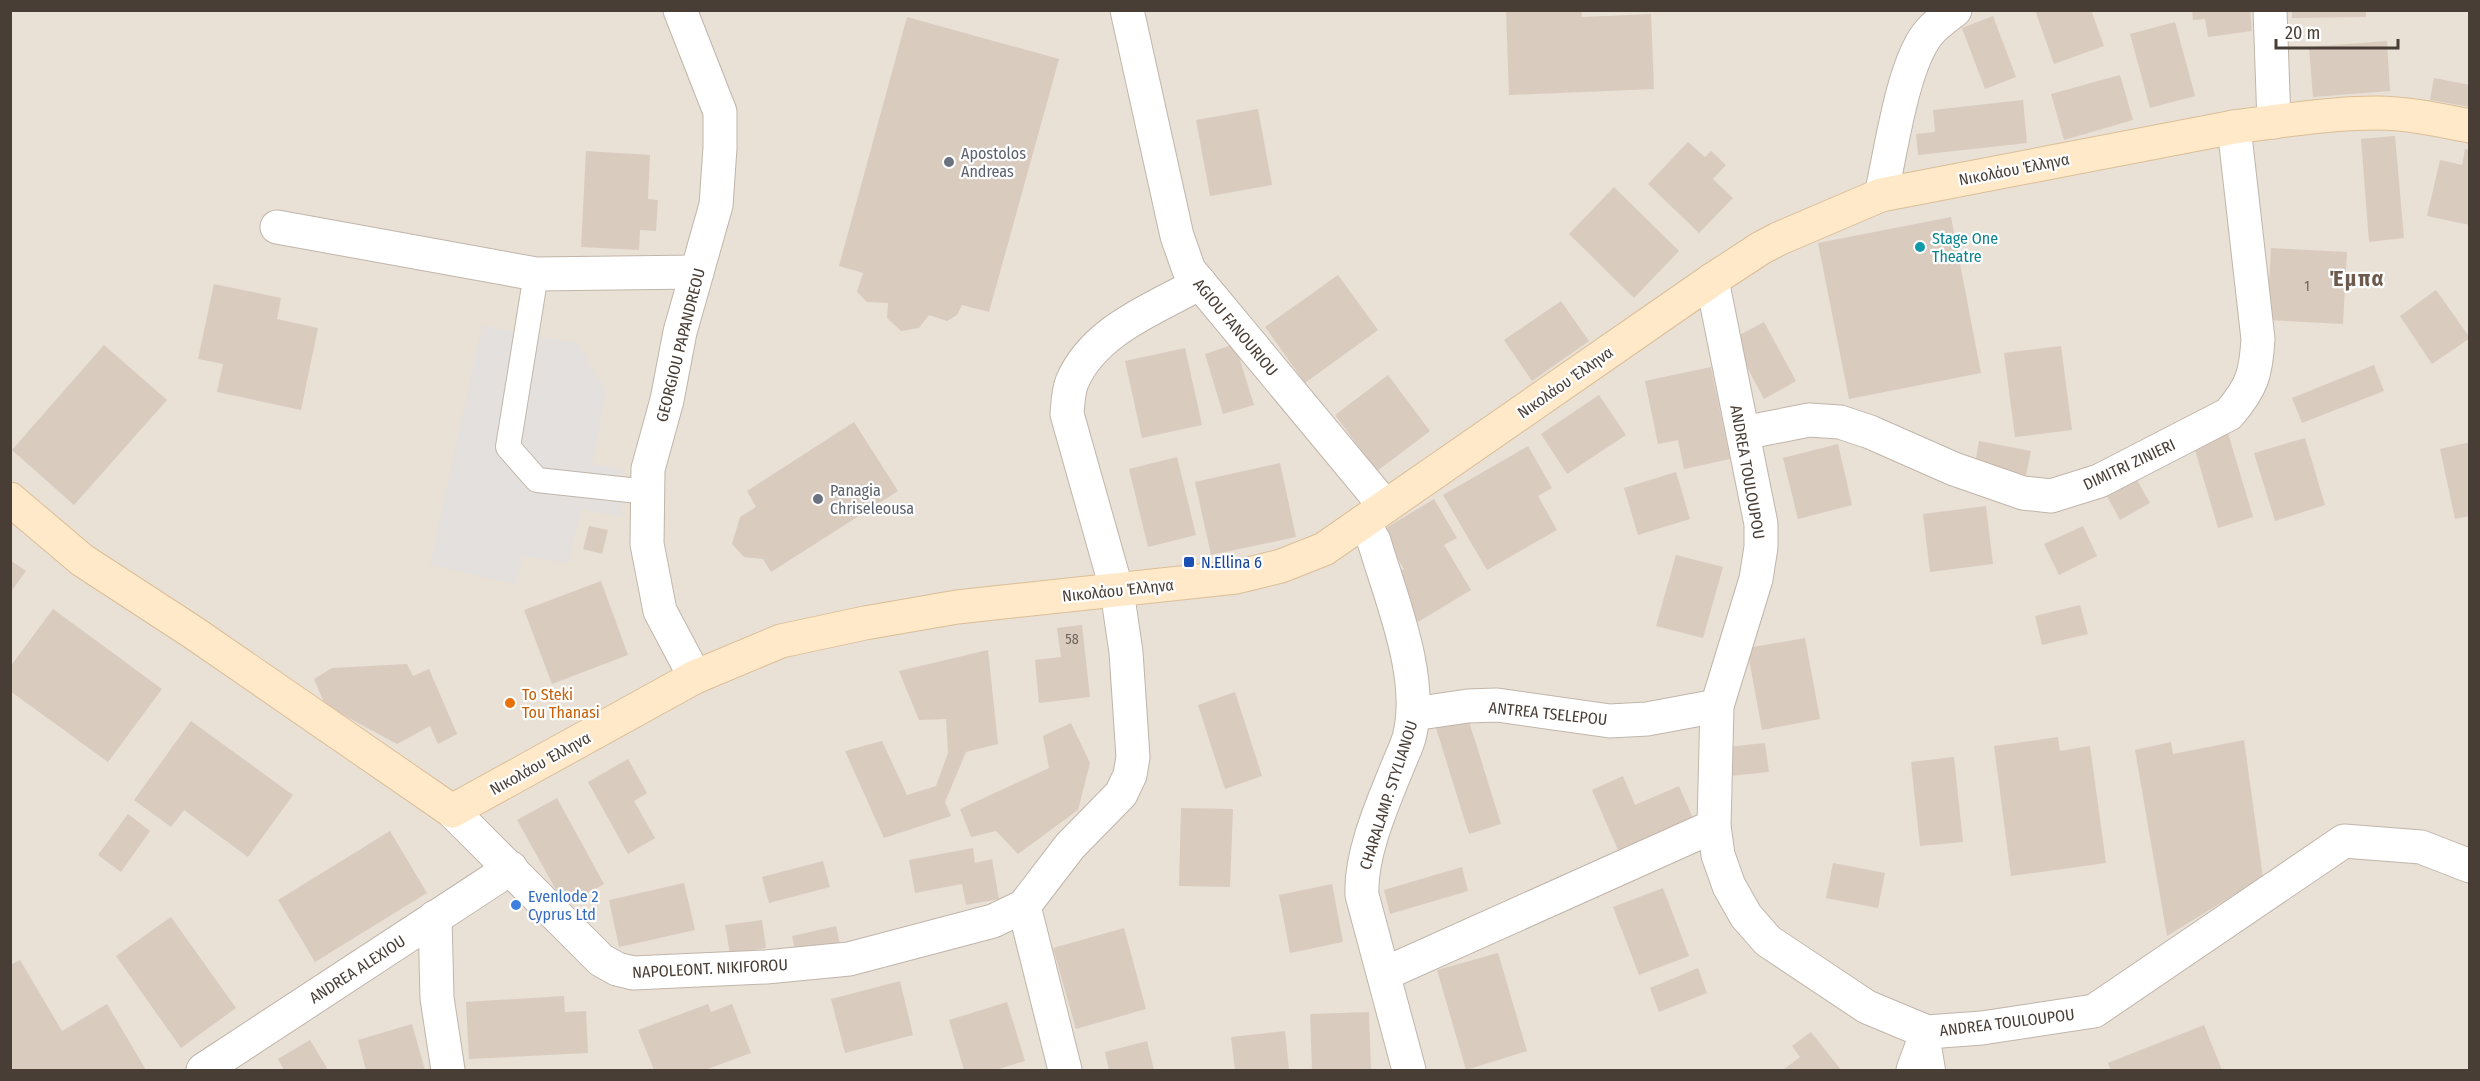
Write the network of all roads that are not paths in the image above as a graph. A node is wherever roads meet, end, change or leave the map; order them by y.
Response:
1 (680, 10) edge
2 (1127, 10) edge
3 (1955, 10) edge
4 (2270, 10) edge
5 (2274, 122) junction
6 (2469, 126) edge
7 (2234, 128) junction
8 (1881, 195) junction
9 (277, 227) dead end
10 (697, 272) junction
11 (536, 274) junction
12 (1712, 280) junction
13 (1200, 283) junction
14 (1743, 433) junction
15 (648, 492) junction
16 (10, 499) edge
17 (1374, 514) junction
18 (1117, 591) junction
19 (695, 677) junction
20 (1717, 706) junction
21 (1413, 714) junction
22 (452, 811) junction
23 (1714, 826) junction
24 (2469, 866) edge
25 (511, 868) junction
26 (1024, 906) junction
27 (435, 916) junction
28 (1384, 974) junction
29 (1927, 1032) junction
30 (203, 1071) edge
31 (448, 1071) edge
32 (1065, 1071) edge
33 (1409, 1071) edge
34 (1913, 1071) edge
35 (1933, 1071) edge

1 - 10 street, GEORGIOU PAPANDREOU
2 - 13 street, AGIOU FANOURIOU
3 - 8 street
4 - 5 street
5 - 6 street, Νικολάου Έλληνα
5 - 7 street, Νικολάου Έλληνα
7 - 8 street, Νικολάου Έλληνα
7 - 14 street, DIMITRI ZINIERI
8 - 12 street, Νικολάου Έλληνα
9 - 11 street
10 - 11 street
10 - 15 street, GEORGIOU PAPANDREOU
11 - 15 lane
12 - 14 street, ANDREA TOULOUPOU
12 - 17 street, Νικολάου Έλληνα
13 - 17 street, AGIOU FANOURIOU
13 - 18 street, NAPOLEONT. NIKIFOROU
14 - 20 street, ANDREA TOULOUPOU
15 - 19 street, GEORGIOU PAPANDREOU
16 - 22 street
17 - 18 street, Νικολάου Έλληνα
17 - 21 street, CHARALAMP. STYLIANOU
18 - 19 street, Νικολάου Έλληνα
18 - 26 street, NAPOLEONT. NIKIFOROU
19 - 22 street, Νικολάου Έλληνα
20 - 21 street, ANTREA TSELEPOU
20 - 23 street, ANDREA TOULOUPOU
21 - 28 street, CHARALAMP. STYLIANOU
22 - 25 street, NAPOLEONT. NIKIFOROU
23 - 28 street
23 - 29 street, ANDREA TOULOUPOU
24 - 29 street, ANDREA TOULOUPOU
25 - 26 street, NAPOLEONT. NIKIFOROU
25 - 27 street, ANDREA ALEXIOU
26 - 32 street
27 - 30 street, ANDREA ALEXIOU
27 - 31 street
28 - 33 street, CHARALAMP. STYLIANOU
29 - 34 street
29 - 35 lane

